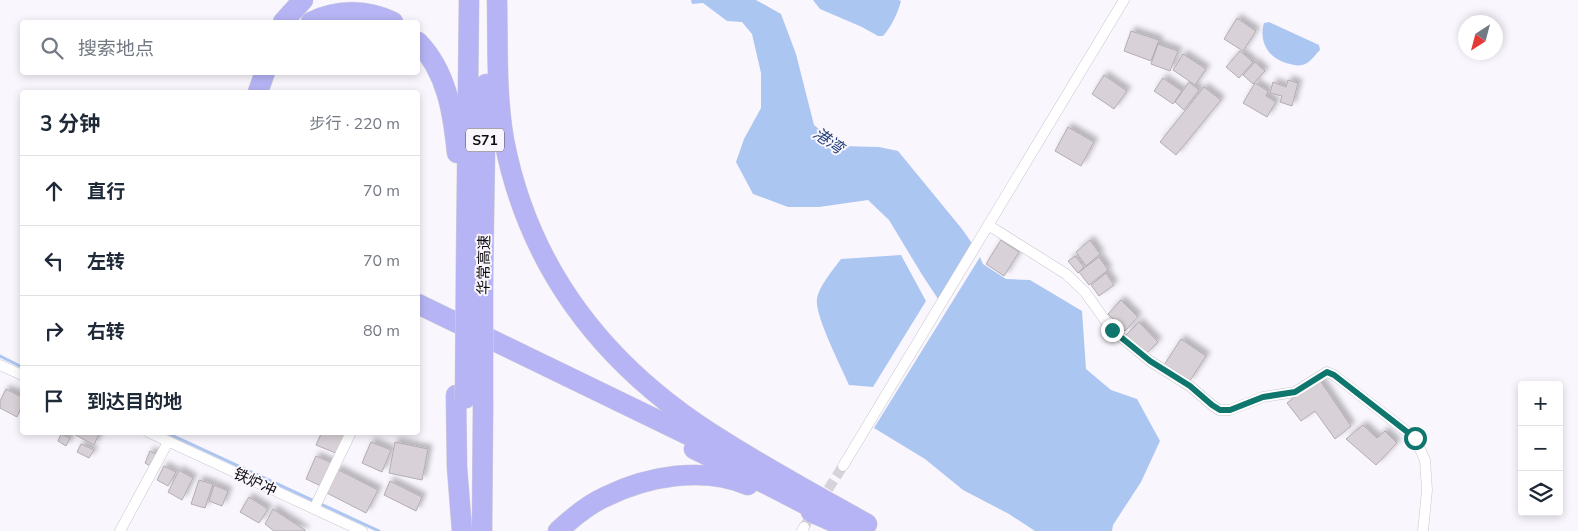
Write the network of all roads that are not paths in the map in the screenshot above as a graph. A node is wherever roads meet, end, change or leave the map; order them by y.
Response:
1 (303, 0) edge
2 (469, 0) edge
3 (488, 0) edge
4 (497, 0) edge
5 (1124, 0) edge
6 (285, 20) edge
7 (316, 20) edge
8 (388, 20) edge
9 (420, 44) edge
10 (252, 75) edge
11 (264, 75) edge
12 (248, 90) edge
13 (259, 90) edge
14 (988, 225) junction
15 (469, 273) junction
16 (420, 305) edge
17 (420, 316) edge
18 (0, 365) edge
19 (20, 374) edge
20 (154, 435) edge
21 (350, 435) edge
22 (168, 442) junction
23 (843, 466) tunnel mouth
24 (314, 509) junction
25 (863, 529) edge
26 (120, 531) edge
27 (362, 531) edge
28 (463, 531) edge
29 (482, 531) edge
30 (558, 531) edge
31 (1423, 531) edge

1 - 6 highway
2 - 15 highway, 华常高速 / S71
3 - 15 highway, 华常高速 / S71
4 - 25 highway
5 - 14 street
7 - 8 highway
9 - 15 highway
10 - 12 highway
11 - 13 highway
14 - 23 street
14 - 31 street
15 - 28 highway
15 - 29 highway, 华常高速 / S71, bridge
16 - 25 highway
17 - 25 highway
18 - 19 street
20 - 22 street, 铁炉冲
21 - 24 street
22 - 24 street, 铁炉冲
22 - 26 street
24 - 27 street, 铁炉冲
25 - 30 highway

